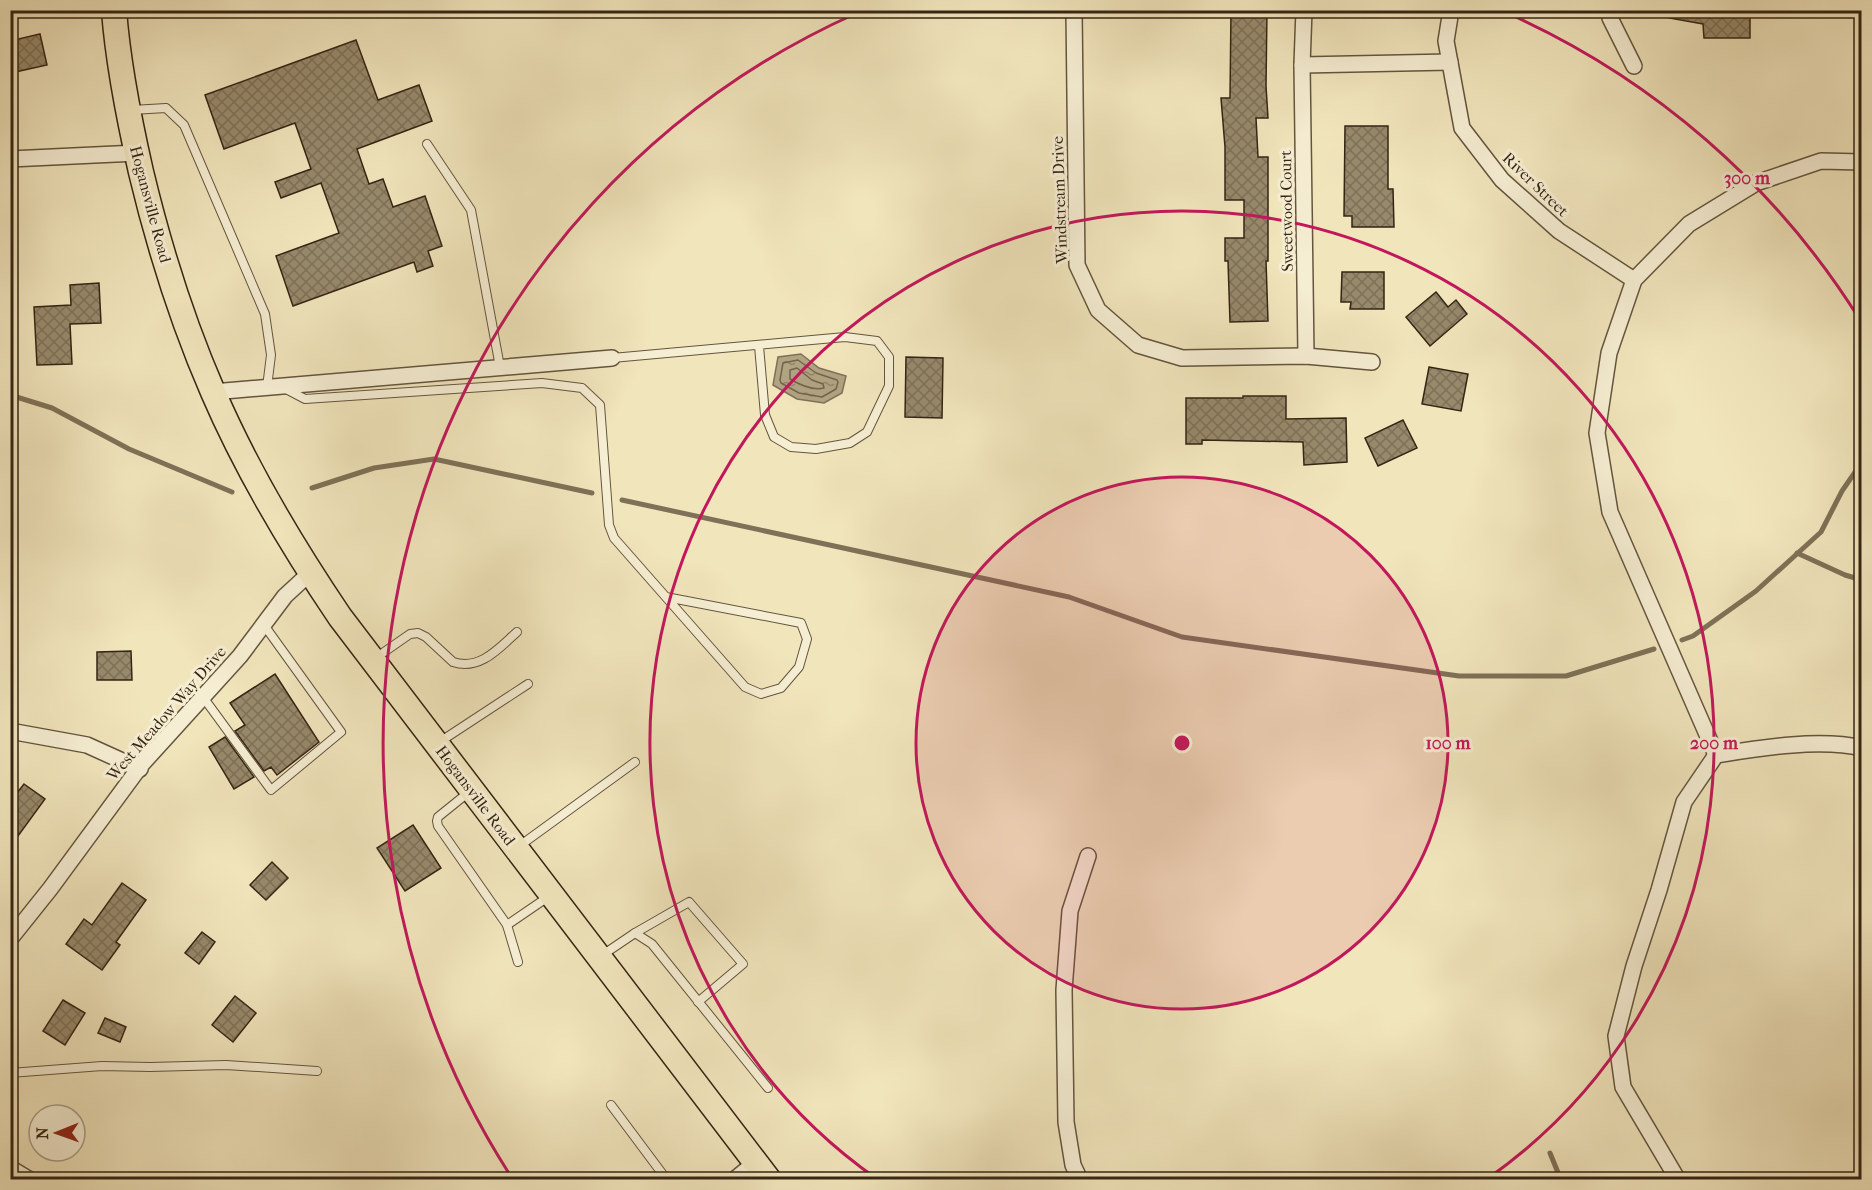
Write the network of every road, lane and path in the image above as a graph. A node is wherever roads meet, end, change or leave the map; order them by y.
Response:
1 (114, 10) edge
2 (1074, 10) edge
3 (1304, 10) edge
4 (1451, 10) edge
5 (1610, 10) edge
6 (1450, 62) junction
7 (1302, 65) junction
8 (1634, 66) dead end
9 (127, 111) junction
10 (427, 144) dead end
11 (137, 153) junction
12 (10, 159) edge
13 (1862, 162) edge
14 (1634, 280) junction
15 (759, 346) junction
16 (1306, 356) junction
17 (612, 358) joint
18 (1372, 362) dead end
19 (500, 367) junction
20 (273, 386) junction
21 (213, 392) junction
22 (310, 573) junction
23 (666, 597) junction
24 (264, 625) junction
25 (517, 632) dead end
26 (373, 659) junction
27 (528, 684) dead end
28 (203, 697) junction
29 (10, 731) edge
30 (437, 744) junction
31 (1862, 748) edge
32 (1716, 755) junction
33 (635, 762) dead end
34 (140, 769) junction
35 (472, 790) junction
36 (517, 848) junction
37 (1088, 856) dead end
38 (552, 894) junction
39 (507, 925) junction
40 (635, 933) junction
41 (10, 939) edge
42 (600, 957) junction
43 (518, 962) dead end
44 (699, 1002) junction
45 (317, 1071) dead end
46 (10, 1073) edge
47 (768, 1088) dead end
48 (611, 1105) dead end
49 (10, 1168) edge
50 (763, 1171) edge
51 (30, 1179) edge
52 (667, 1179) edge
53 (734, 1179) edge
54 (1080, 1179) edge
55 (1678, 1179) edge

1 - 9 main road, Hogansville Road
2 - 16 street, Windstream Drive
3 - 7 street, Sweetwood Court
4 - 6 street, River Street
5 - 8 street
6 - 7 street
6 - 14 street, River Street
7 - 16 street, Sweetwood Court
9 - 11 main road, Hogansville Road
9 - 20 lane
10 - 19 lane
11 - 12 street
11 - 21 main road, Hogansville Road
13 - 14 street
14 - 32 street
15 - 15 lane
15 - 17 lane
16 - 18 street, Windstream Drive
17 - 19 street
19 - 20 street
20 - 21 street
20 - 23 lane
21 - 22 main road, Hogansville Road
22 - 24 street, West Meadow Way Drive
22 - 26 main road, Hogansville Road
23 - 23 lane
24 - 28 street, West Meadow Way Drive
24 - 28 lane
25 - 26 lane
26 - 30 main road, Hogansville Road
27 - 30 lane
28 - 34 street, West Meadow Way Drive
29 - 34 street
30 - 35 main road, Hogansville Road
31 - 32 street
32 - 55 street
33 - 36 lane
34 - 41 street, West Meadow Way Drive
35 - 36 main road, Hogansville Road
35 - 39 lane
36 - 38 main road, Hogansville Road
37 - 54 street
38 - 39 lane
38 - 42 main road, Hogansville Road
39 - 43 lane
40 - 42 lane
40 - 44 lane
40 - 44 lane
42 - 50 main road, Hogansville Road
44 - 47 lane
45 - 46 lane
48 - 52 lane
49 - 51 street
50 - 53 street

